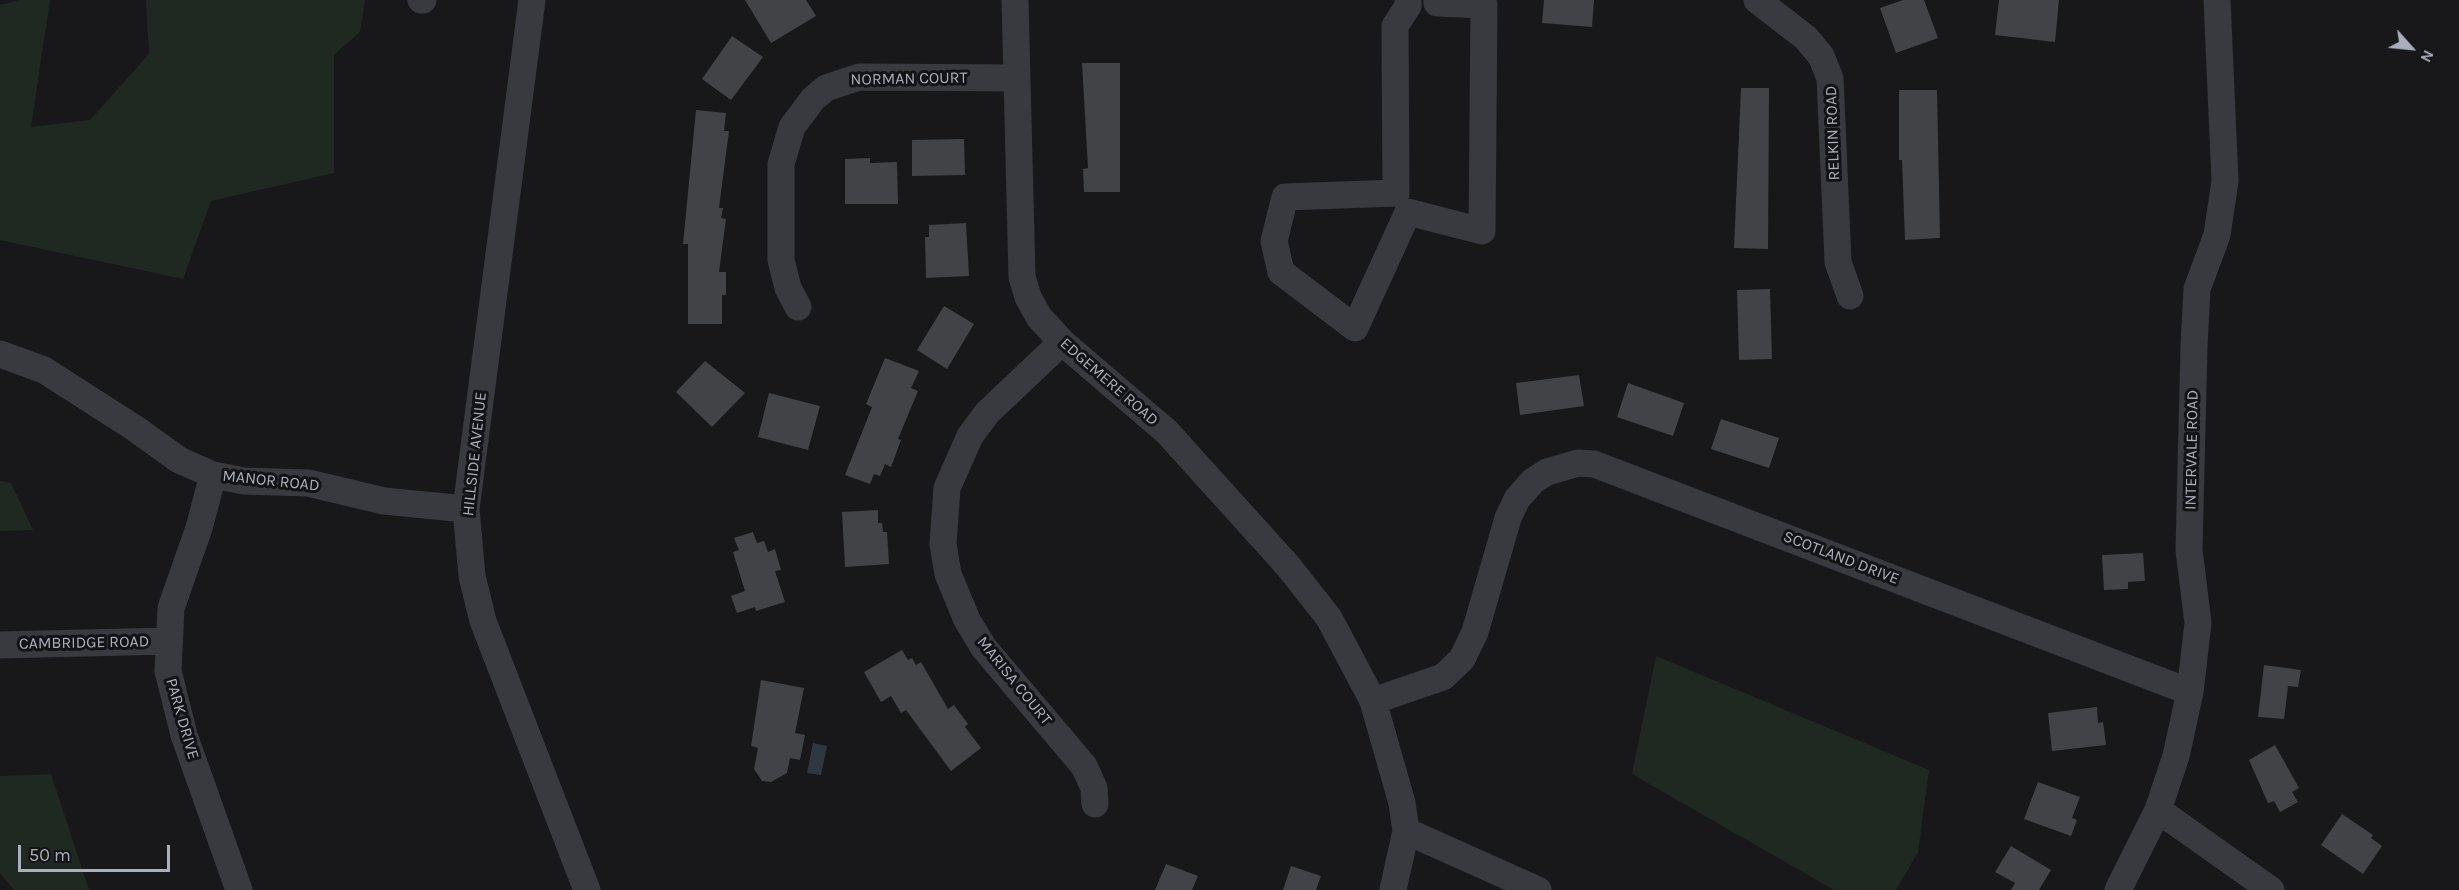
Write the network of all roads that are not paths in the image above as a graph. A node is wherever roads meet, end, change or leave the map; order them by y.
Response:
1 (532, 0) edge
2 (1015, 0) edge
3 (1408, 0) edge
4 (1437, 0) edge
5 (1757, 0) edge
6 (2217, 0) edge
7 (1015, 78) junction
8 (1850, 296) dead end
9 (798, 307) dead end
10 (1062, 342) junction
11 (0, 354) edge
12 (213, 475) junction
13 (466, 509) junction
14 (168, 641) junction
15 (0, 645) edge
16 (2190, 692) junction
17 (1373, 701) junction
18 (1095, 804) dead end
19 (2158, 810) junction
20 (1406, 831) junction
21 (239, 890) edge
22 (587, 890) edge
23 (1393, 890) edge
24 (1538, 890) edge
25 (2118, 890) edge
26 (2271, 890) edge

1 - 13 street, HILLSIDE AVENUE
2 - 7 street, EDGEMERE ROAD
3 - 4 street
5 - 8 street, RELKIN ROAD
6 - 16 street, INTERVALE ROAD
7 - 9 street, NORMAN COURT
7 - 10 street, EDGEMERE ROAD
10 - 17 street, EDGEMERE ROAD
10 - 18 street, MARISA COURT
11 - 12 street, MANOR ROAD
12 - 13 street, MANOR ROAD
12 - 14 street, PARK DRIVE
13 - 22 street, HILLSIDE AVENUE
14 - 15 street, CAMBRIDGE ROAD
14 - 21 street, PARK DRIVE
16 - 17 street, SCOTLAND DRIVE
16 - 19 street, INTERVALE ROAD
17 - 20 street, EDGEMERE ROAD
19 - 25 street, INTERVALE ROAD
19 - 26 street
20 - 23 street, EDGEMERE ROAD
20 - 24 street

